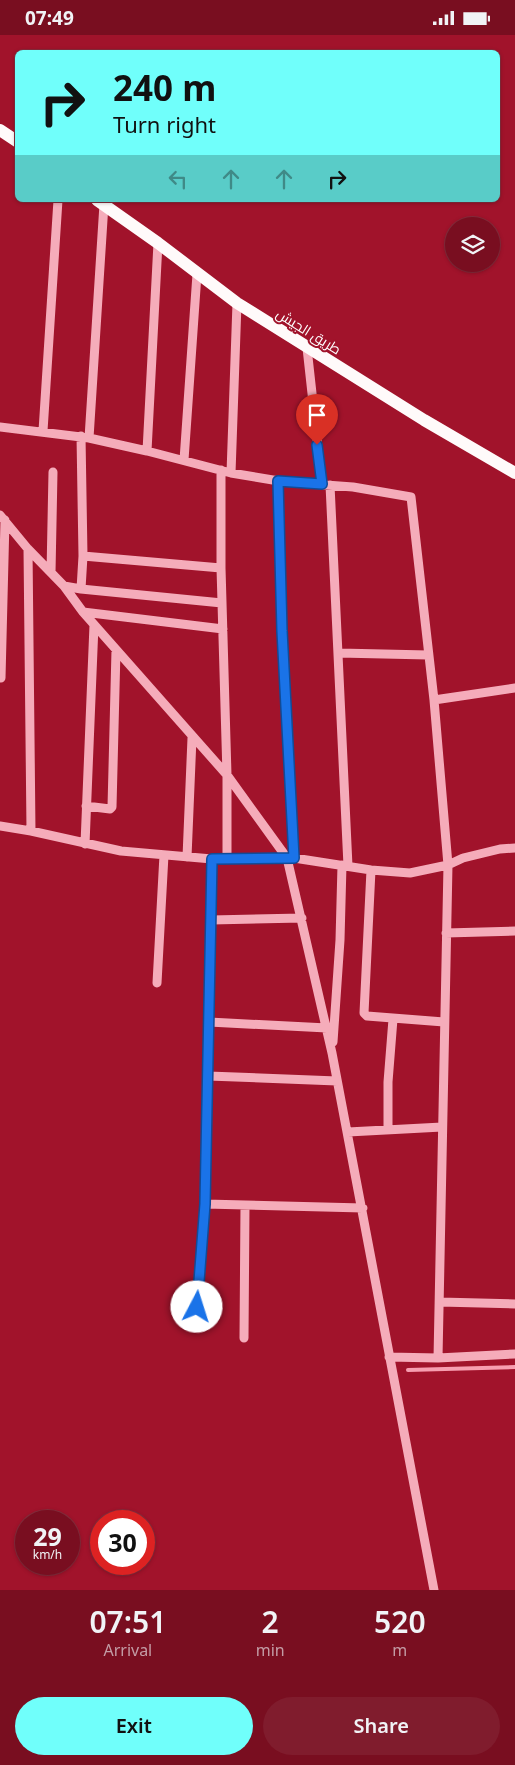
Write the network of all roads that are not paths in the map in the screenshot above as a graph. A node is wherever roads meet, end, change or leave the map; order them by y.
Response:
1 (0, 130) edge
2 (15, 140) edge
3 (58, 202) edge
4 (101, 202) edge
5 (158, 243) junction
6 (197, 274) junction
7 (237, 303) junction
8 (307, 348) junction
9 (0, 427) edge
10 (43, 431) junction
11 (85, 437) junction
12 (147, 451) junction
13 (184, 460) junction
14 (221, 470) junction
15 (53, 472) dead end
16 (231, 473) junction
17 (515, 473) edge
18 (278, 481) junction
19 (326, 485) junction
20 (3, 518) edge
21 (28, 549) junction
22 (82, 556) junction
23 (221, 568) junction
24 (51, 573) junction
25 (64, 586) junction
26 (81, 589) junction
27 (222, 603) junction
28 (83, 613) junction
29 (94, 625) junction
30 (223, 629) junction
31 (116, 650) junction
32 (339, 653) junction
33 (428, 655) junction
34 (1, 678) edge
35 (515, 688) edge
36 (434, 700) junction
37 (192, 738) junction
38 (228, 775) junction
39 (86, 806) junction
40 (0, 826) edge
41 (31, 831) junction
42 (85, 844) junction
43 (515, 848) edge
44 (164, 855) junction
45 (187, 857) junction
46 (227, 858) junction
47 (291, 858) junction
48 (212, 859) junction
49 (345, 865) junction
50 (448, 865) junction
51 (371, 869) junction
52 (302, 918) junction
53 (211, 920) junction
54 (515, 931) edge
55 (446, 933) junction
56 (157, 983) dead end
57 (393, 1019) junction
58 (444, 1021) junction
59 (209, 1022) junction
60 (327, 1028) junction
61 (332, 1053) junction
62 (208, 1076) junction
63 (337, 1081) junction
64 (442, 1127) junction
65 (388, 1130) junction
66 (348, 1132) junction
67 (205, 1204) junction
68 (245, 1205) junction
69 (363, 1209) junction
70 (440, 1302) junction
71 (515, 1304) edge
72 (195, 1325) dead end
73 (244, 1338) dead end
74 (515, 1354) edge
75 (390, 1357) junction
76 (438, 1357) junction
77 (434, 1590) edge

1 - 2 main road
3 - 10 street
4 - 5 main road, طريق الجيش
4 - 11 street
5 - 6 main road, طريق الجيش
5 - 12 street
6 - 7 main road, طريق الجيش
6 - 13 street
7 - 8 main road, طريق الجيش
7 - 16 street
8 - 17 main road, طريق الجيش
8 - 19 street
9 - 10 street
10 - 11 street
11 - 12 street
11 - 22 street
12 - 13 street
13 - 14 street
14 - 16 street
14 - 23 street
15 - 24 street
16 - 18 street
18 - 19 street
18 - 47 street
19 - 32 street
19 - 33 street
20 - 21 street
20 - 34 street
21 - 24 street
21 - 41 street
22 - 23 street
22 - 26 street
23 - 27 street
24 - 25 street
25 - 26 street
25 - 28 street
26 - 27 street
27 - 30 street
28 - 29 street
28 - 30 street
29 - 31 street
29 - 39 street
30 - 38 street
31 - 37 street
31 - 39 street
32 - 33 street
32 - 49 street
33 - 36 street
35 - 36 street
36 - 50 street
37 - 38 street
37 - 45 street
38 - 46 street
38 - 47 street
39 - 42 street
40 - 41 street
41 - 42 street
42 - 44 street
43 - 50 street
44 - 45 street
44 - 56 street
45 - 48 street
46 - 47 street
46 - 48 street
47 - 49 street
47 - 52 street
48 - 53 street
49 - 51 street
49 - 61 street
50 - 51 street
50 - 55 street
51 - 57 street
52 - 53 street
52 - 60 street
53 - 59 street
54 - 55 street
55 - 58 street
57 - 58 street
57 - 65 street
58 - 64 street
59 - 60 street
59 - 62 street
60 - 61 street
61 - 63 street
62 - 63 street
62 - 67 street
63 - 66 street
64 - 65 street
64 - 70 street
65 - 66 street
66 - 69 street
67 - 68 street
67 - 72 street
68 - 69 street
68 - 73 street
69 - 75 street
70 - 71 street
70 - 76 street
74 - 76 street
75 - 76 street
75 - 77 street

